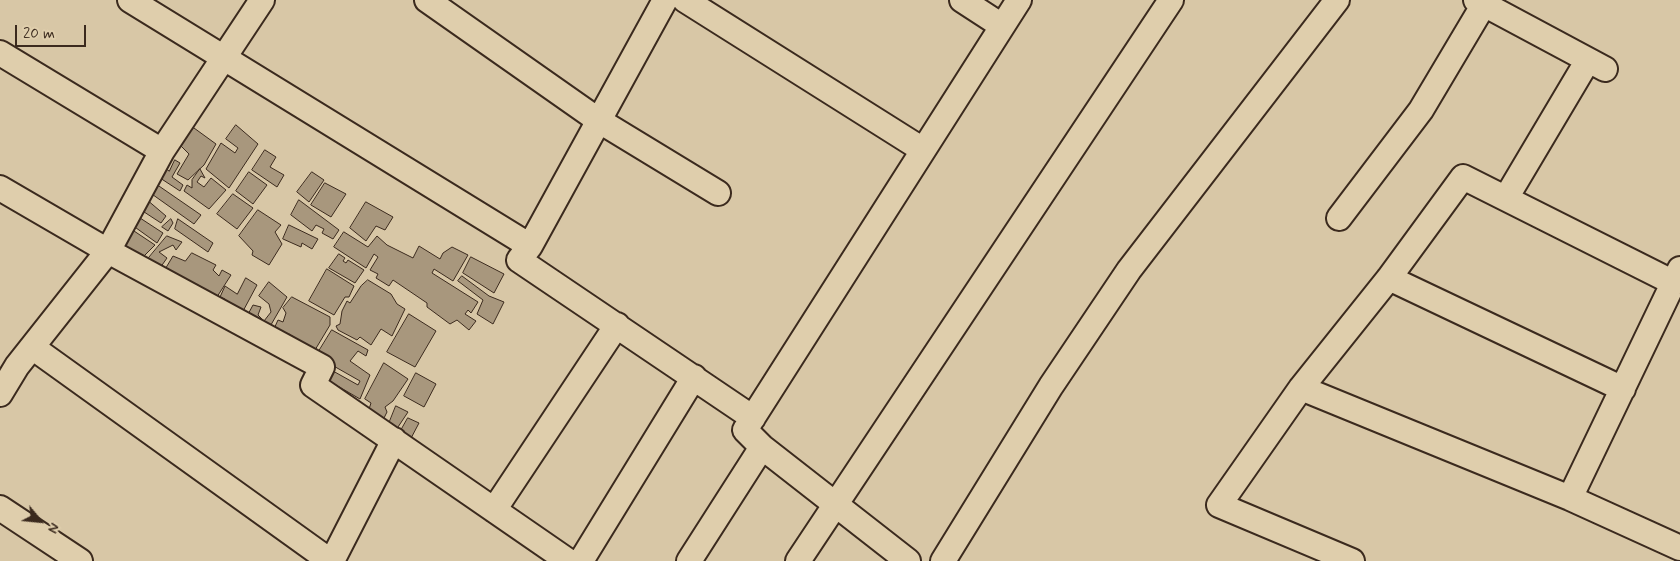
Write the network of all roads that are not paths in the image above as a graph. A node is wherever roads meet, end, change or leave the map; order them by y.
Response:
1 (130, 0) edge
2 (262, 0) edge
3 (427, 0) edge
4 (665, 0) edge
5 (685, 0) edge
6 (962, 0) edge
7 (1019, 0) edge
8 (1171, 0) edge
9 (1337, 0) edge
10 (1480, 2) edge
11 (1002, 26) junction
12 (0, 54) edge
13 (226, 58) junction
14 (598, 120) junction
15 (924, 150) junction
16 (162, 151) junction
17 (0, 188) edge
18 (718, 193) dead end
19 (1506, 198) junction
20 (1339, 218) dead end
21 (530, 246) junction
22 (108, 252) junction
23 (1677, 276) edge
24 (1389, 278) junction
25 (617, 325) junction
26 (32, 346) junction
27 (694, 377) junction
28 (1301, 388) junction
29 (1623, 389) junction
30 (0, 394) edge
31 (753, 418) junction
32 (394, 440) junction
33 (762, 447) junction
34 (1570, 498) junction
35 (835, 504) junction
36 (0, 508) edge
37 (494, 510) junction
38 (1680, 548) edge
39 (559, 558) edge
40 (80, 561) edge
41 (331, 561) edge
42 (581, 561) edge
43 (689, 561) edge
44 (798, 561) edge
45 (908, 561) edge
46 (943, 561) edge
47 (1352, 561) edge

1 - 13 street
2 - 13 street
3 - 14 street
4 - 14 street
5 - 15 street
6 - 11 street
7 - 11 street
8 - 35 street
9 - 46 street
10 - 19 street
10 - 20 street
11 - 15 street
12 - 16 street
13 - 16 street
13 - 21 street
14 - 18 street
14 - 21 street
15 - 31 street
16 - 22 street
17 - 22 street
19 - 23 street
19 - 24 street
21 - 25 street
22 - 26 street
22 - 32 street
23 - 29 street
24 - 28 street
24 - 29 street
25 - 27 street
25 - 37 street
26 - 30 street
26 - 41 street
27 - 31 street
27 - 42 street
28 - 34 street
28 - 47 street
29 - 34 street
31 - 33 street
32 - 37 street
32 - 41 street
33 - 35 street
33 - 43 street
34 - 38 street
35 - 44 street
35 - 45 street
36 - 40 street
37 - 39 street

